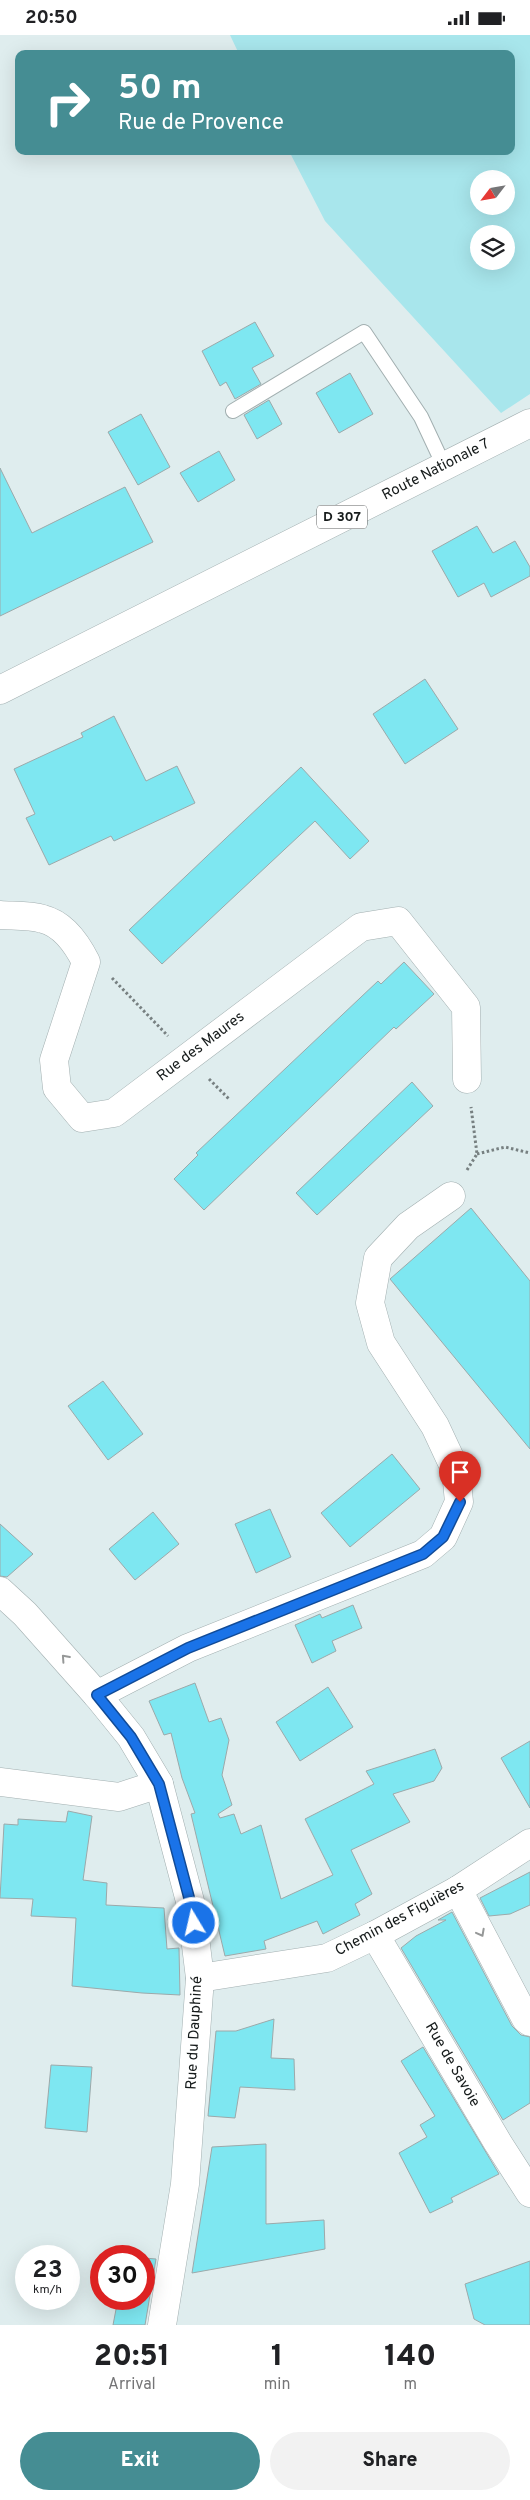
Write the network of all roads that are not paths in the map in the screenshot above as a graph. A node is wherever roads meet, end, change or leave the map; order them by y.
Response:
1 (233, 411) dead end
2 (528, 426) edge
3 (444, 466) junction
4 (0, 690) edge
5 (0, 915) edge
6 (467, 1079) road end
7 (451, 1196) road end
8 (0, 1591) edge
9 (97, 1695) junction
10 (0, 1783) edge
11 (159, 1784) junction
12 (530, 1843) edge
13 (458, 1890) junction
14 (375, 1935) junction
15 (200, 1978) junction
16 (530, 2022) edge
17 (530, 2193) edge
18 (162, 2325) edge

1 - 3 lane
2 - 3 street, Route Nationale 7 / D 307
3 - 4 street, Route Nationale 7 / D 307
5 - 6 street, Rue des Maures
7 - 9 street
9 -> 8 street, Rue du Dauphiné
9 - 11 street, Rue du Dauphiné
10 - 11 street
11 - 15 street, Rue du Dauphiné
12 - 13 street, Chemin des Figuières
13 - 14 street, Chemin des Figuières
13 -> 16 street
14 - 15 street, Chemin des Figuières
14 - 17 street, Rue de Savoie
15 - 18 street, Rue du Dauphiné

